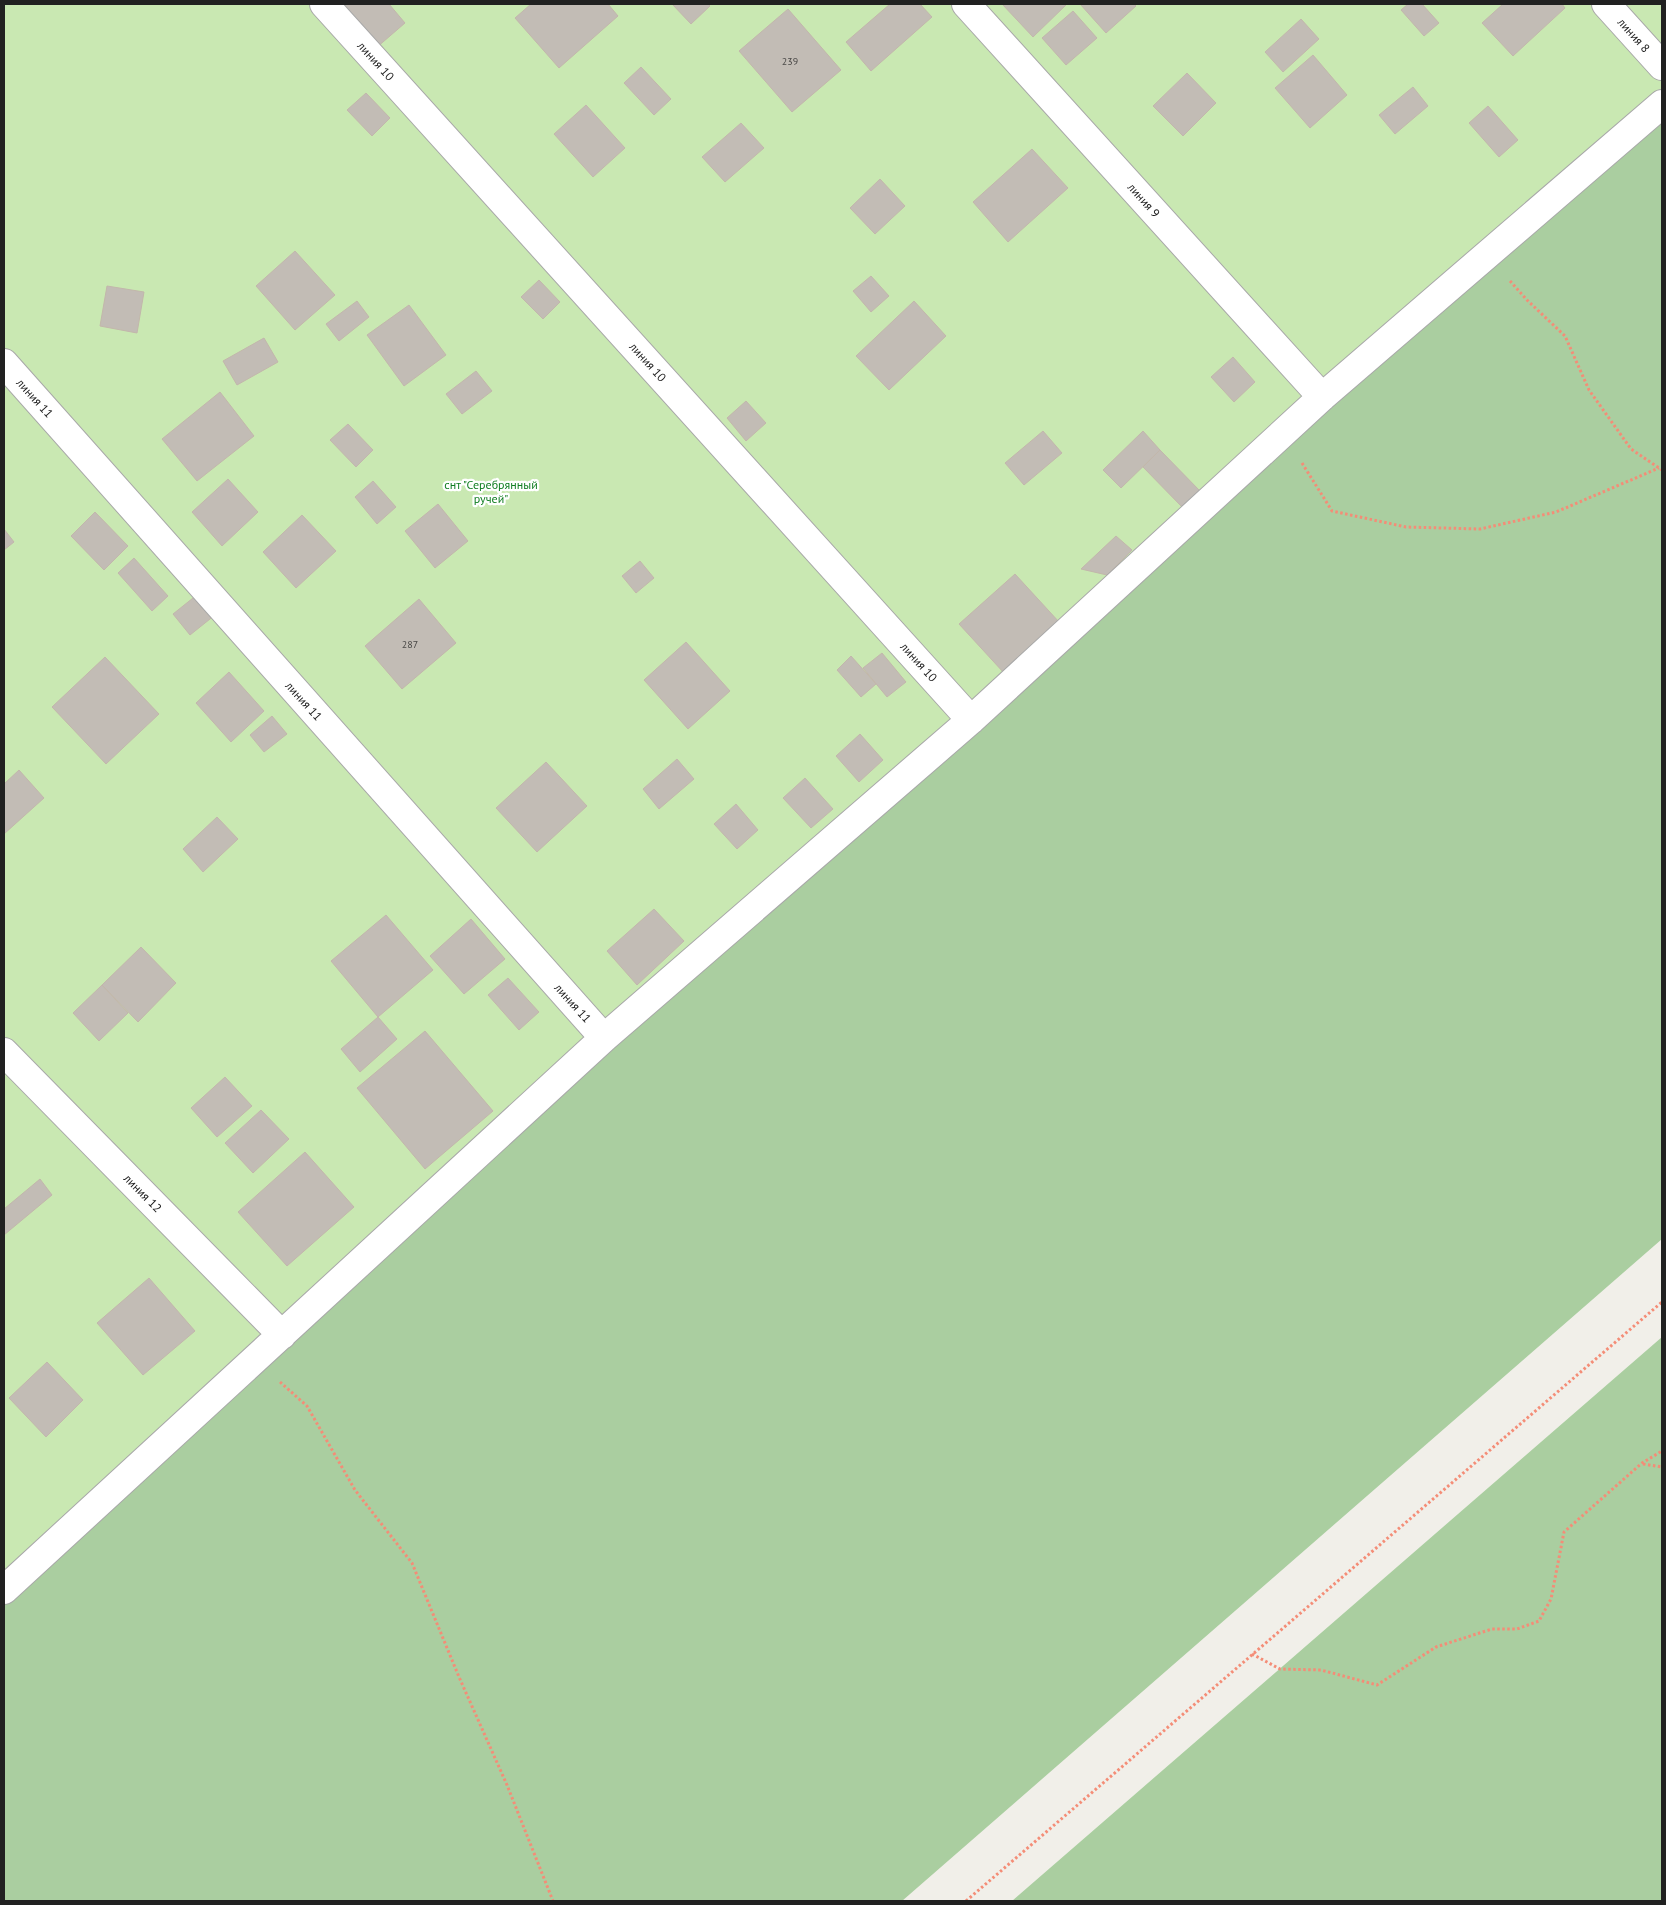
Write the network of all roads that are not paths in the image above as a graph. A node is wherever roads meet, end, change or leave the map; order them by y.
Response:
1 (324, 4) edge
2 (966, 4) edge
3 (1606, 4) edge
4 (1662, 66) edge
5 (1662, 104) edge
6 (4, 363) edge
7 (1322, 397) junction
8 (971, 720) junction
9 (604, 1038) junction
10 (4, 1052) edge
11 (282, 1334) junction
12 (4, 1590) edge

1 - 8 street, линия 10
2 - 7 street, линия 9
3 - 4 street, линия 8
5 - 7 street
6 - 9 street, линия 11
7 - 8 street
8 - 9 street
9 - 11 street
10 - 11 street, линия 12
11 - 12 street

